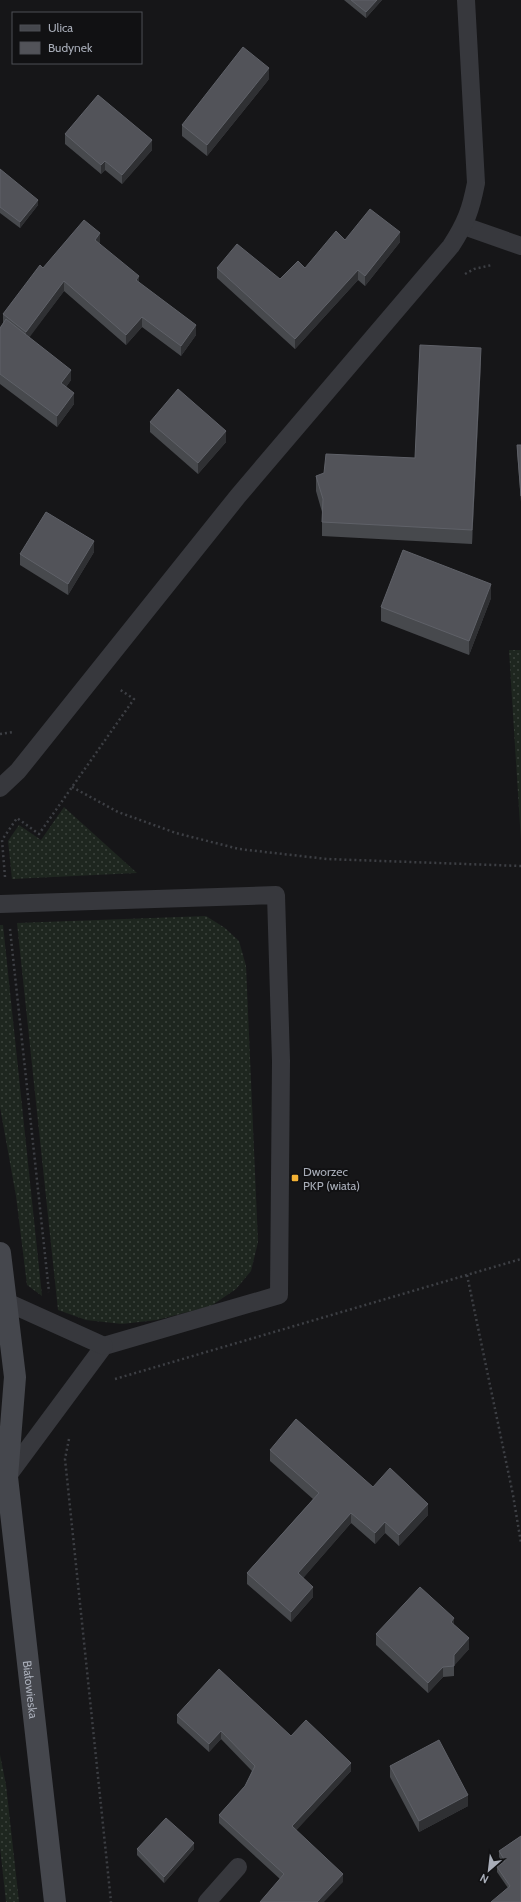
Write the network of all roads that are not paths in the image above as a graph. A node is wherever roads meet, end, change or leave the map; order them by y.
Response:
1 (466, 0) edge
2 (464, 226) junction
3 (514, 243) edge
4 (0, 788) edge
5 (0, 904) edge
6 (0, 1253) edge
7 (3, 1300) edge
8 (104, 1346) junction
9 (0, 1456) edge
10 (7, 1477) junction
11 (238, 1867) dead end
12 (55, 1902) edge
13 (207, 1902) edge

1 - 2 lane
2 - 3 lane
2 - 4 lane
5 - 8 lane
6 - 7 main road, Białowieska
7 - 8 lane
7 - 10 main road, Białowieska
8 - 10 lane
9 - 10 main road, Białowieska
10 - 12 main road, Białowieska
11 - 13 lane

